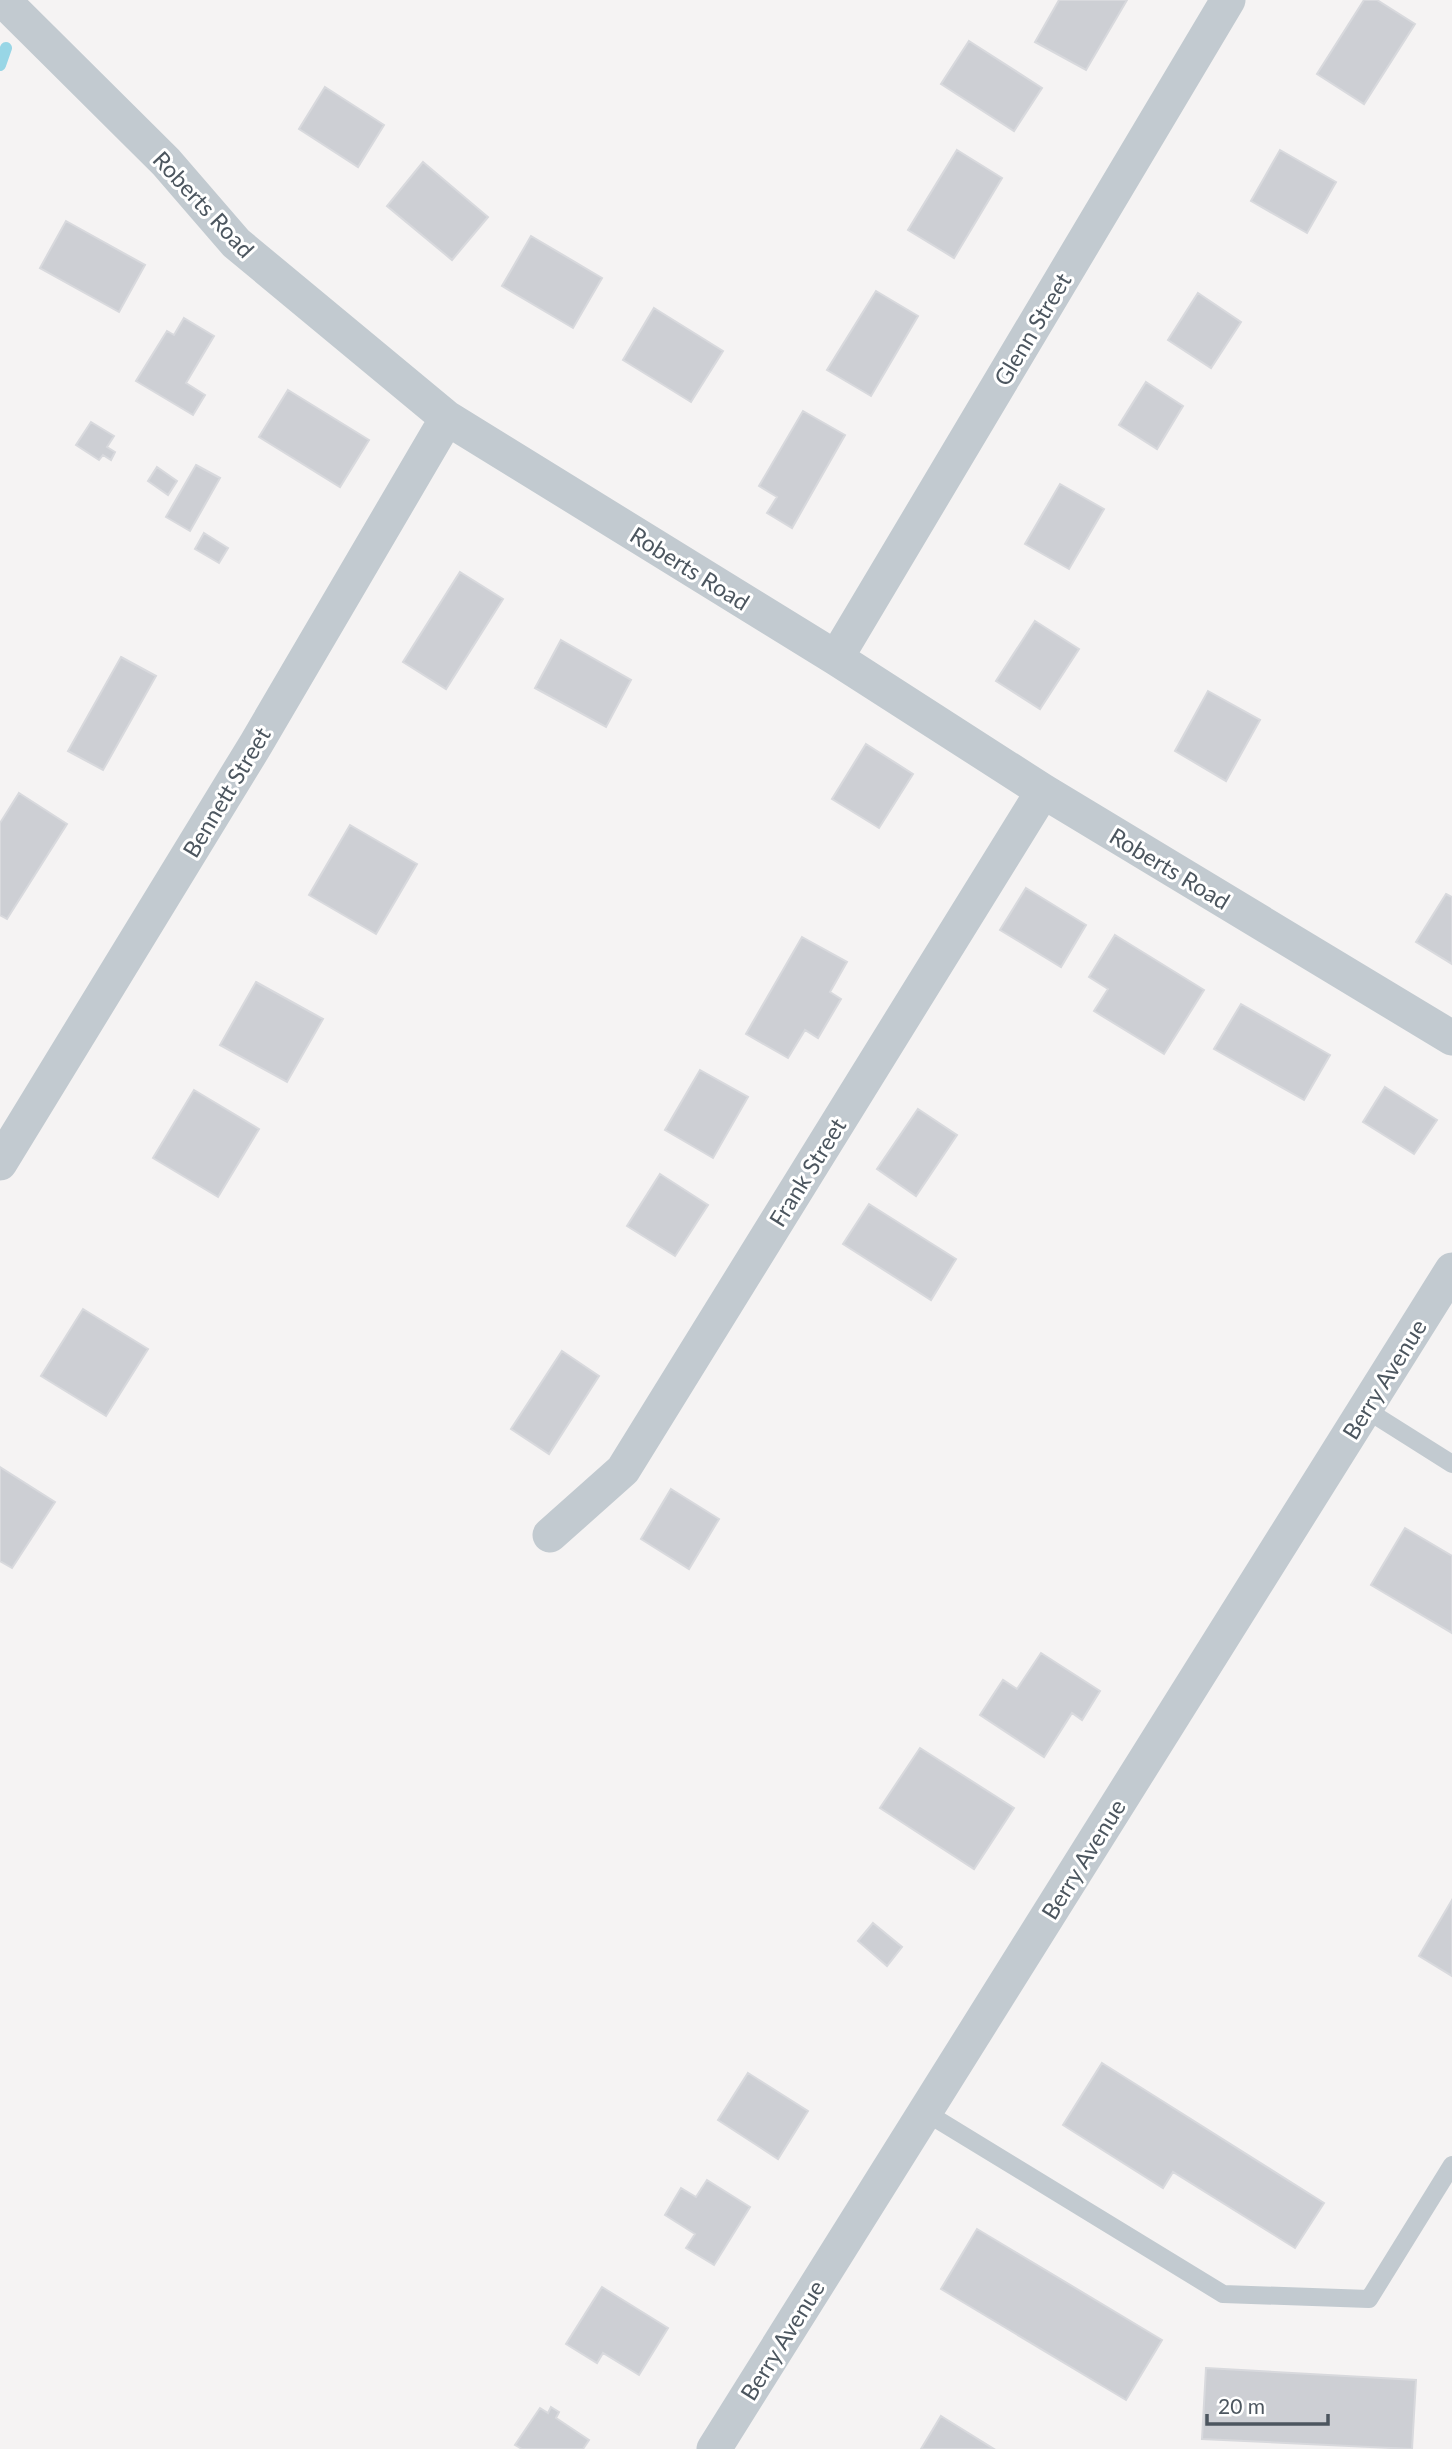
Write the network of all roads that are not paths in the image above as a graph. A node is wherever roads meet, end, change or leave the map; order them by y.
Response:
1 (3, 0) edge
2 (1228, 0) edge
3 (447, 418) junction
4 (836, 658) junction
5 (1044, 791) junction
6 (1452, 1038) edge
7 (0, 1163) edge
8 (1452, 1270) edge
9 (1365, 1409) junction
10 (1452, 1464) edge
11 (550, 1535) dead end
12 (925, 2112) junction
13 (1452, 2165) edge
14 (714, 2449) edge

1 - 3 street, Roberts Road
2 - 4 street, Glenn Street
3 - 4 street, Roberts Road
3 - 7 street, Bennett Street
4 - 5 street, Roberts Road
5 - 6 street, Roberts Road
5 - 11 street, Frank Street
8 - 9 street, Berry Avenue
9 - 10 lane
9 - 12 street, Berry Avenue
12 - 13 lane
12 - 14 street, Berry Avenue

